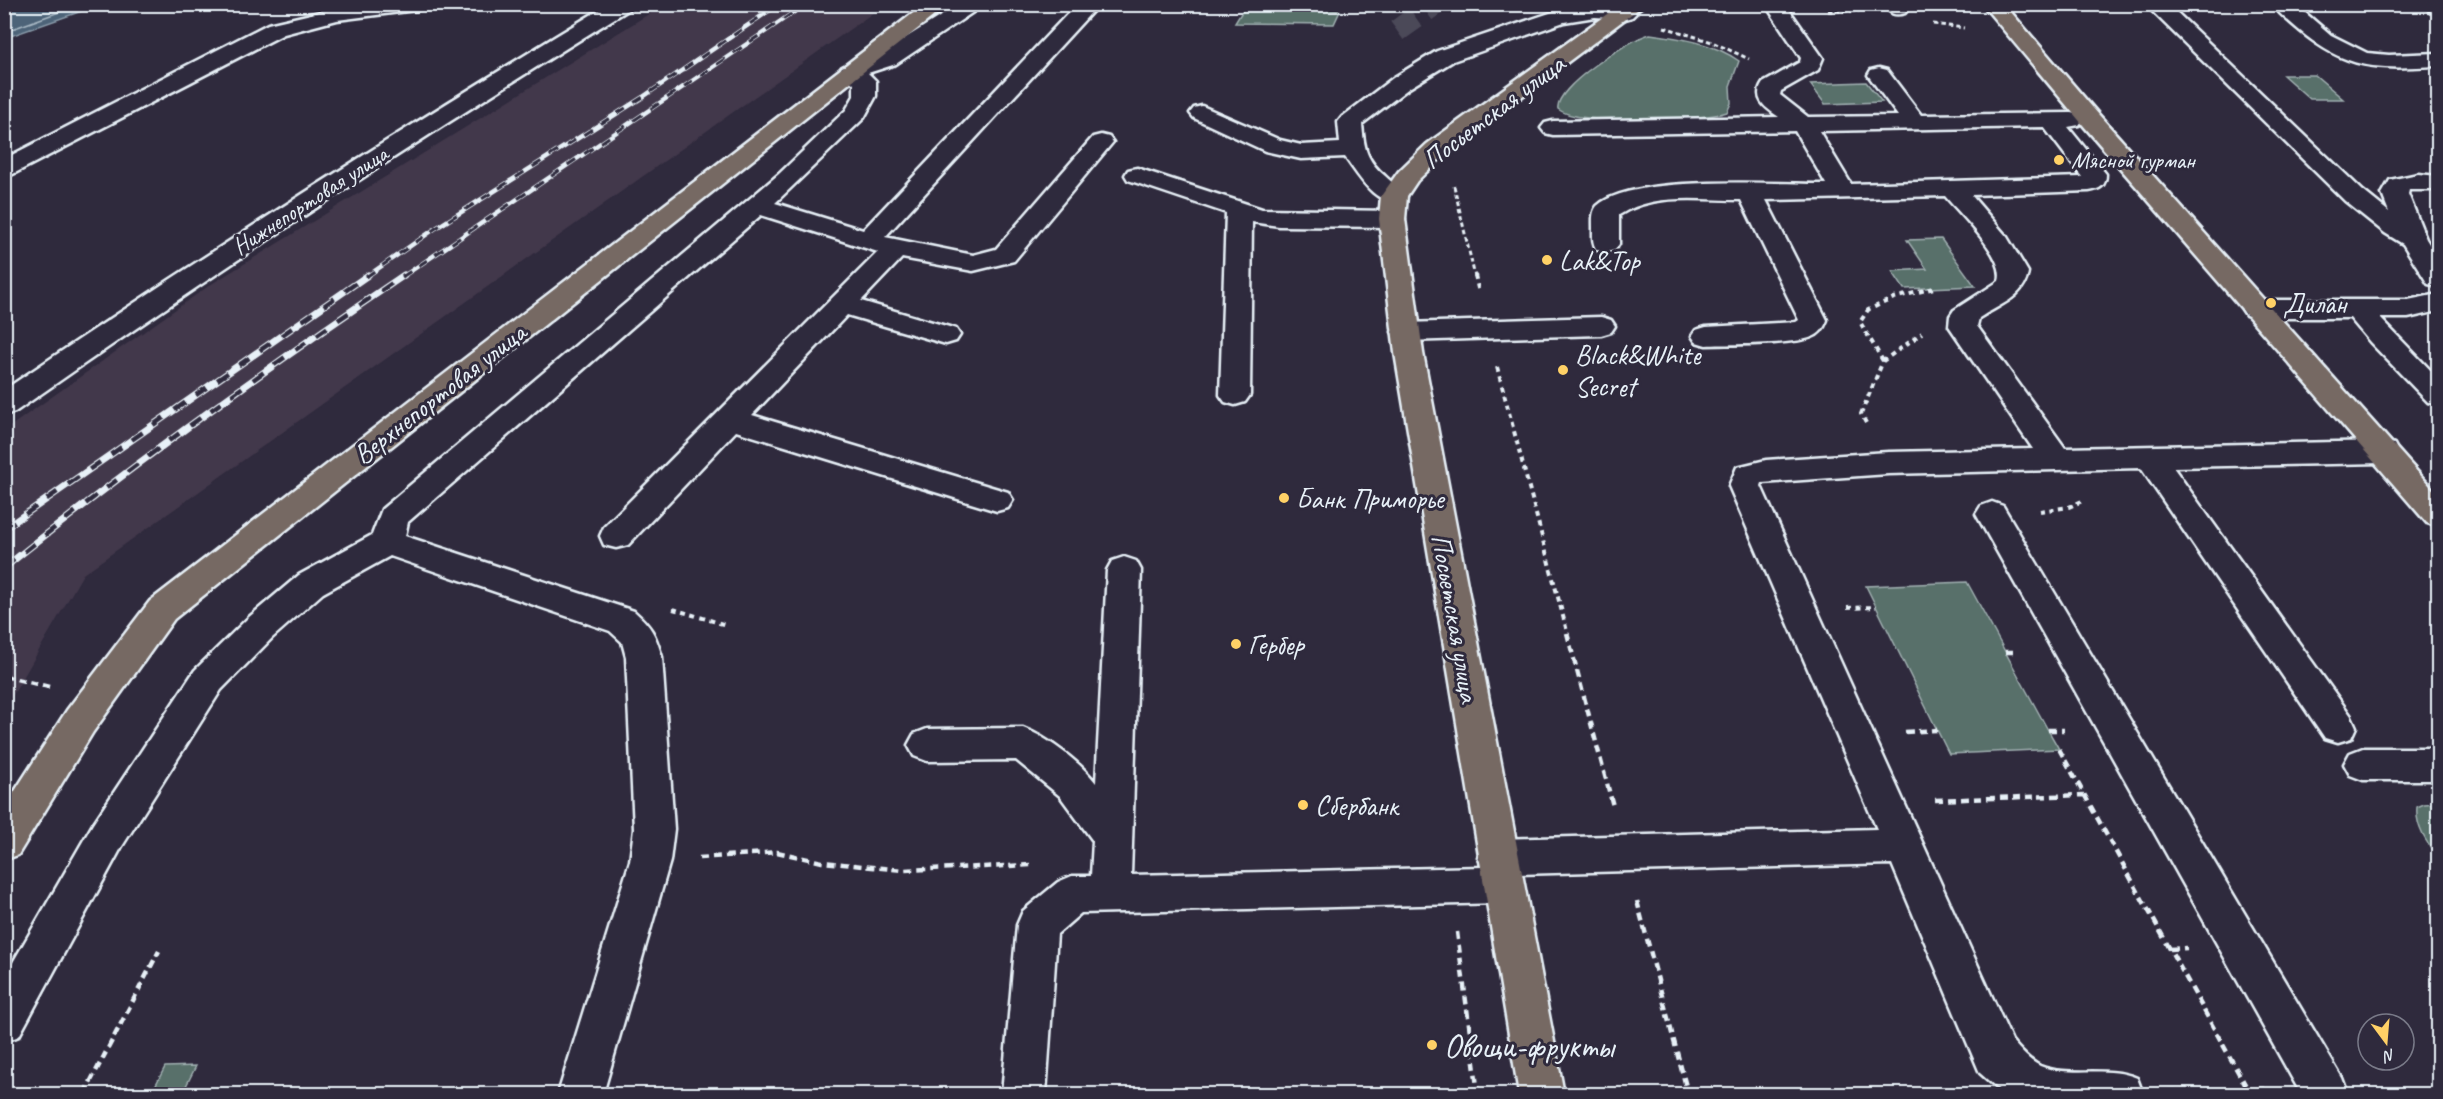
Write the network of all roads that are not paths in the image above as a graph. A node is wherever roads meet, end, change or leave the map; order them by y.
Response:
1 (416, 4) edge
2 (624, 4) edge
3 (939, 4) edge
4 (975, 4) edge
5 (1089, 4) edge
6 (1992, 4) edge
7 (2155, 4) edge
8 (2282, 4) edge
9 (2433, 4) edge
10 (2439, 8) edge
11 (1630, 9) edge
12 (1779, 9) edge
13 (2439, 60) edge
14 (850, 72) junction
15 (1879, 75) dead end
16 (1202, 113) dead end
17 (2050, 120) junction
18 (2091, 120) junction
19 (1915, 123) junction
20 (1803, 124) junction
21 (1553, 128) dead end
22 (1101, 142) dead end
23 (1352, 150) junction
24 (4, 169) edge
25 (1137, 176) dead end
26 (2439, 183) edge
27 (1952, 189) junction
28 (1843, 192) junction
29 (1751, 194) junction
30 (756, 205) junction
31 (1239, 208) junction
32 (1393, 208) junction
33 (2413, 239) junction
34 (868, 240) junction
35 (1606, 244) dead end
36 (896, 249) junction
37 (2439, 278) edge
38 (2439, 303) edge
39 (843, 306) junction
40 (2256, 309) junction
41 (2358, 309) junction
42 (1601, 326) dead end
43 (1406, 332) junction
44 (946, 335) dead end
45 (1706, 336) dead end
46 (1235, 394) dead end
47 (2439, 395) edge
48 (4, 405) edge
49 (731, 418) junction
50 (2383, 452) junction
51 (2150, 458) junction
52 (2057, 460) junction
53 (997, 500) dead end
54 (1992, 514) dead end
55 (2439, 515) edge
56 (616, 536) dead end
57 (387, 542) junction
58 (1124, 570) dead end
59 (2338, 727) dead end
60 (927, 745) dead end
61 (2363, 764) dead end
62 (2439, 764) edge
63 (1114, 839) junction
64 (4, 843) edge
65 (1904, 846) junction
66 (1501, 871) junction
67 (1110, 893) junction
68 (4, 1021) edge
69 (2121, 1094) edge
70 (581, 1095) edge
71 (1024, 1095) edge
72 (1541, 1095) edge
73 (2326, 1095) edge

1 - 24 street
2 - 48 street, Нижнепортовая улица
3 - 14 main road, Верхнепортовая улица
4 - 14 street
5 - 34 street
6 - 18 main road
7 - 33 street
8 - 13 street
9 - 10 street
11 - 23 street
11 - 32 main road, Посьетская улица
12 - 20 street
14 - 30 street
14 - 64 main road, Верхнепортовая улица
15 - 19 street
16 - 23 street
17 - 18 street
17 - 19 street
17 - 27 street
18 - 40 main road
19 - 20 street
20 - 21 street
20 - 28 street
22 - 36 street
23 - 32 street
25 - 31 street
26 - 33 street
27 - 28 street
27 - 52 street
28 - 29 street
29 - 35 street
29 - 45 street
30 - 34 street
30 - 57 street
31 - 32 street
31 - 46 street
32 - 43 main road, Посьетская улица
33 - 37 street
34 - 36 street
36 - 39 street
38 - 41 street
39 - 44 street
39 - 49 street
40 - 41 street
40 - 50 main road
41 - 47 street
42 - 43 street
43 - 66 main road, Посьетская улица
49 - 53 street
49 - 56 street
50 - 51 street
50 - 55 main road
51 - 52 street
51 - 59 street
52 - 65 street
54 - 73 street
57 - 68 street
57 - 70 street
58 - 63 street
60 - 63 street
61 - 62 street
63 - 67 street
65 - 66 street
65 - 69 street
66 - 67 street
66 - 72 main road, Посьетская улица
67 - 71 street

